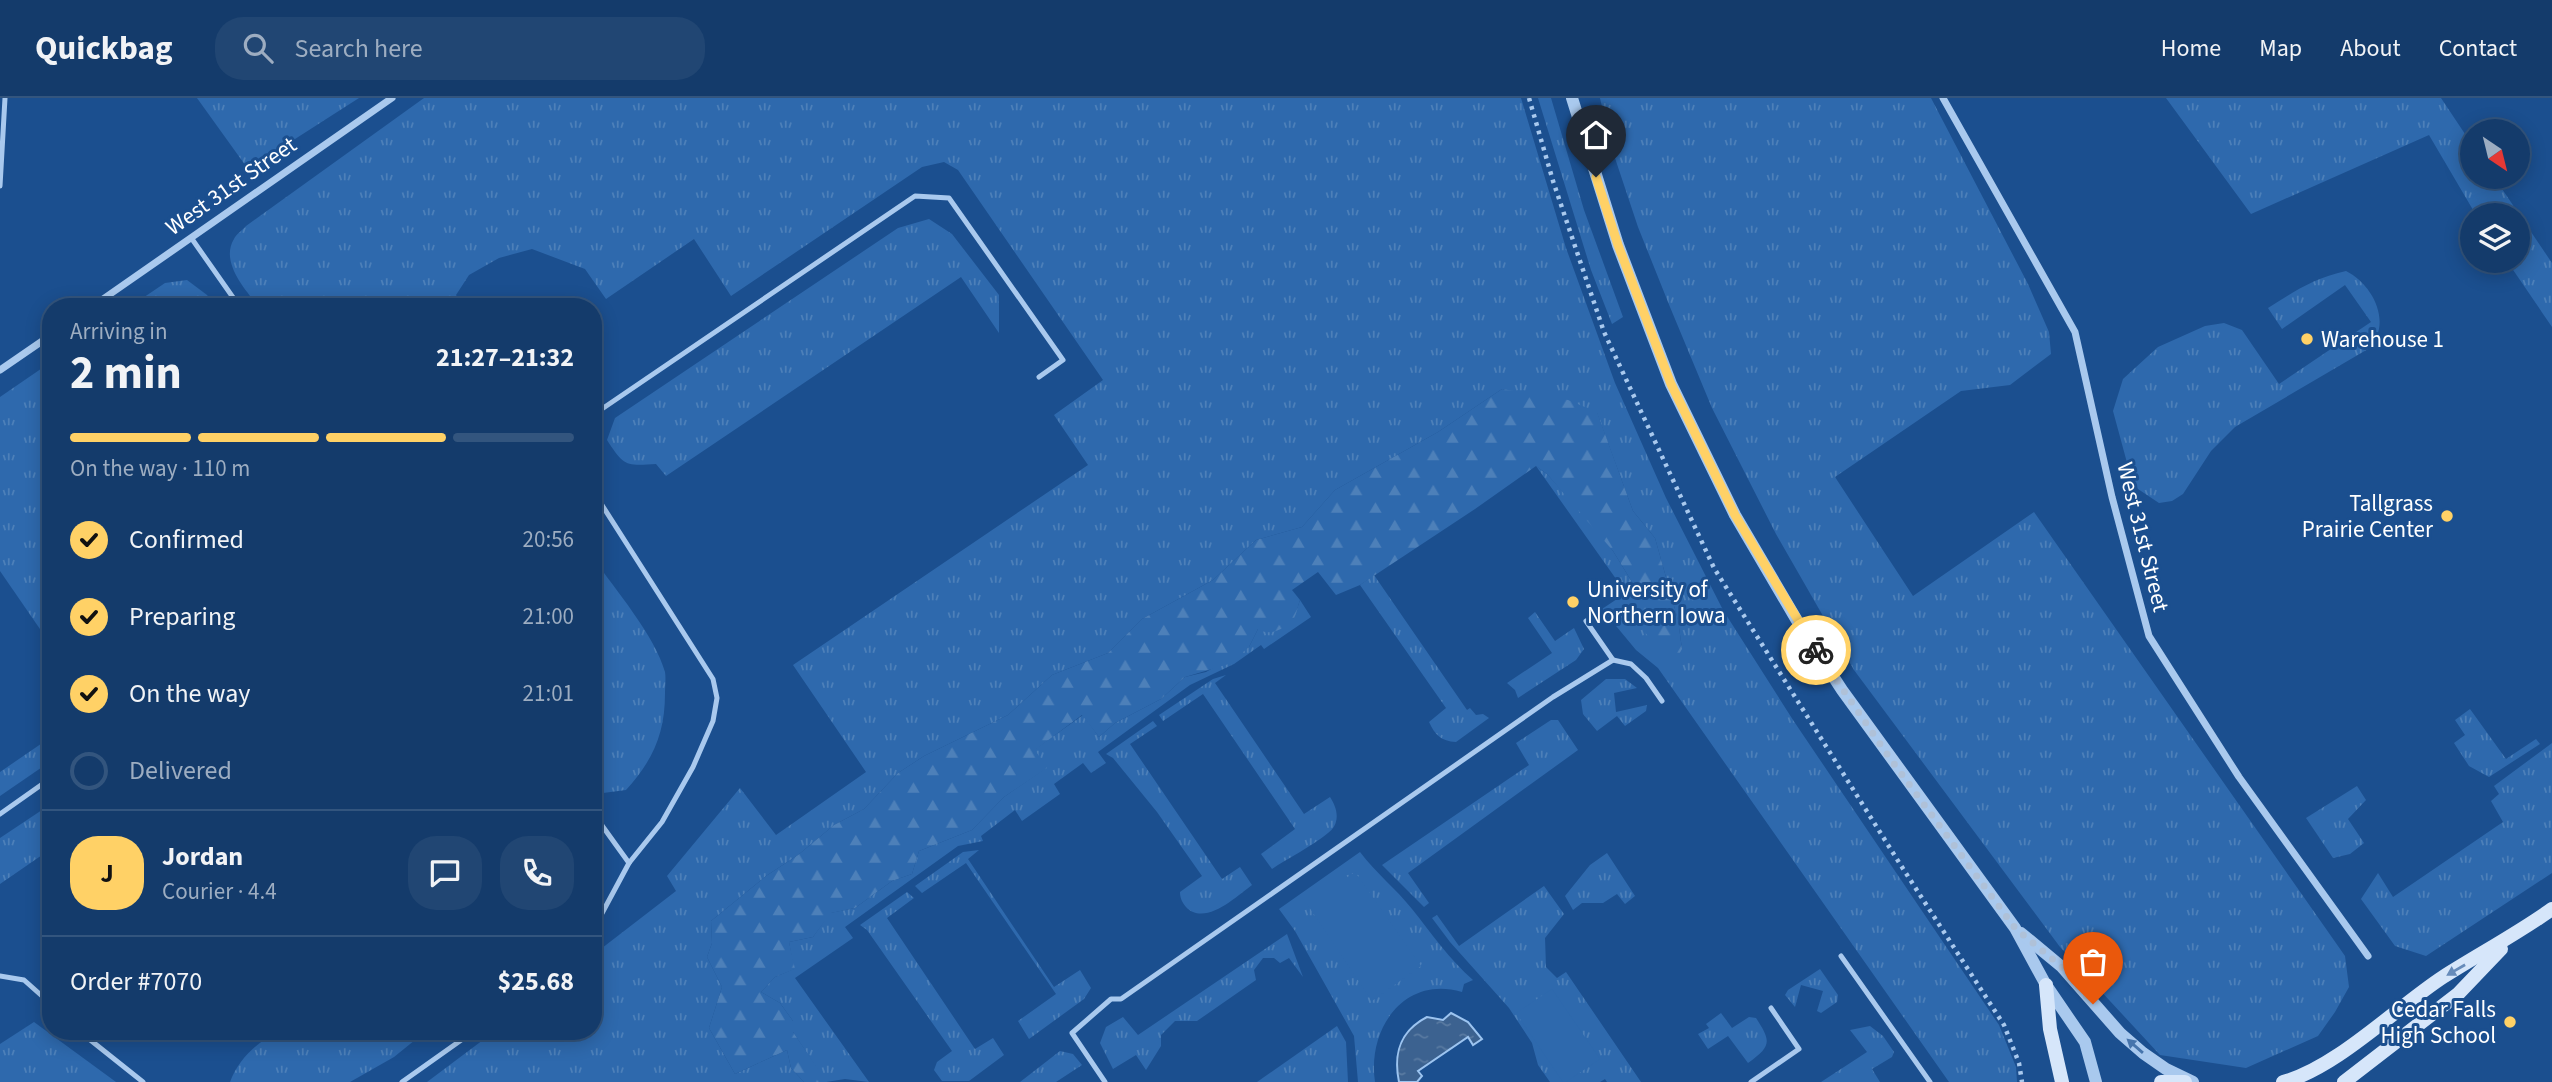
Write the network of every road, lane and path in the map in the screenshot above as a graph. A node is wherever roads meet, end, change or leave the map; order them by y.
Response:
1 (5, 98) edge
2 (391, 98) edge
3 (1529, 98) edge
4 (1572, 98) edge
5 (1943, 98) edge
6 (0, 186) edge
7 (191, 239) junction
8 (105, 298) edge
9 (233, 298) edge
10 (42, 341) edge
11 (0, 370) edge
12 (1039, 377) dead end
13 (602, 409) edge
14 (602, 505) edge
15 (1586, 621) dead end
16 (1614, 660) junction
17 (1662, 701) dead end
18 (42, 784) edge
19 (0, 814) edge
20 (602, 826) edge
21 (629, 863) junction
22 (2552, 909) edge
23 (602, 913) edge
24 (2015, 928) junction
25 (2514, 936) junction
26 (1841, 956) dead end
27 (2368, 956) dead end
28 (0, 976) edge
29 (2046, 985) junction
30 (42, 996) edge
31 (1771, 1008) dead end
32 (90, 1040) edge
33 (461, 1040) edge
34 (143, 1082) edge
35 (402, 1082) edge
36 (1105, 1082) edge
37 (1751, 1082) edge
38 (1930, 1082) edge
39 (2022, 1082) edge
40 (2062, 1082) edge
41 (2096, 1082) edge
42 (2161, 1082) edge
43 (2186, 1082) edge
44 (2193, 1082) edge
45 (2283, 1082) edge
46 (2344, 1082) edge

1 - 6 lane
2 - 7 street, West 31st Street
3 - 39 path
4 - 24 street
5 - 27 street, West 31st Street
7 - 8 street, West 31st Street
7 - 9 lane
10 - 11 street
12 - 13 lane
14 - 21 lane
15 - 16 lane
16 - 17 lane
16 - 36 lane
18 - 19 lane
20 - 21 lane
21 - 23 lane
22 - 25 main road
24 - 29 street
44 -> 24 street
25 -> 45 main road
25 - 46 main road
26 - 38 lane
28 - 30 lane
29 - 40 main road
29 - 41 street
31 - 37 lane
32 - 34 lane
33 - 35 lane
42 - 43 main road

